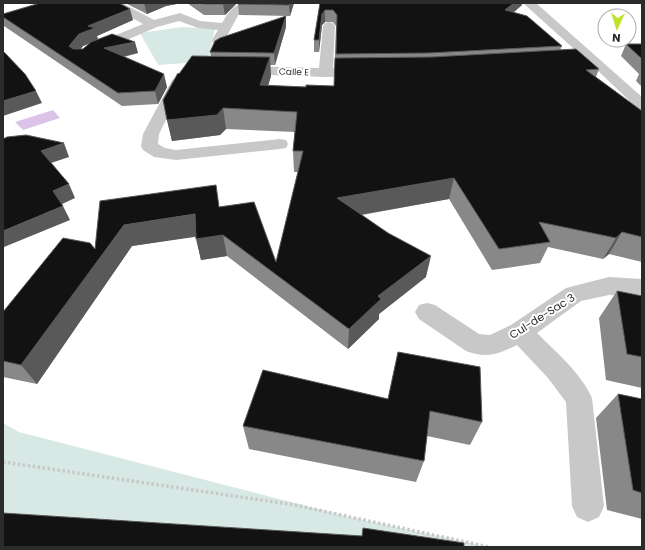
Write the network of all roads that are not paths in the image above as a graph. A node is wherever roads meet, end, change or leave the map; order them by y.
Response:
1 (113, 3) edge
2 (255, 3) edge
3 (528, 3) edge
4 (153, 24) junction
5 (329, 26) dead end
6 (224, 27) junction
7 (214, 48) edge
8 (86, 54) edge
9 (596, 61) junction
10 (549, 65) edge
11 (228, 69) edge
12 (187, 72) edge
13 (326, 73) junction
14 (382, 73) edge
15 (642, 105) edge
16 (280, 144) dead end
17 (642, 288) edge
18 (427, 312) dead end
19 (520, 332) junction
20 (588, 506) dead end

1 - 4 street
2 - 6 street
3 - 9 street
4 - 6 street
4 - 8 street
5 - 13 street
6 - 7 street
9 - 10 street
9 - 15 street
11 - 13 street, Calle E
12 - 16 street
13 - 14 street, Calle E
17 - 19 street, Cul-de-Sac 3
18 - 19 street, Cul-de-Sac 3
19 - 20 street

